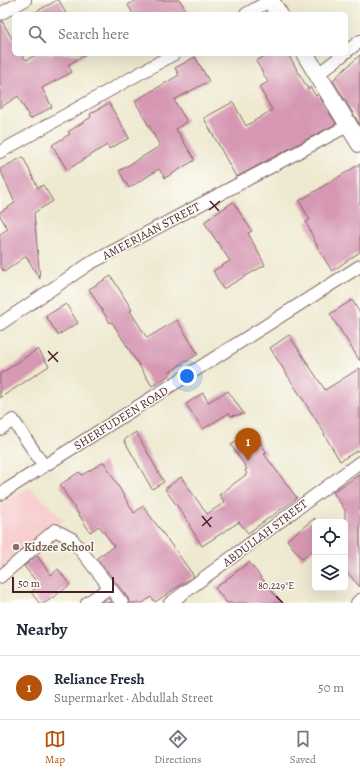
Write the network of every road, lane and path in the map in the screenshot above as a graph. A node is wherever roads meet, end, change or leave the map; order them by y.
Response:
1 (25, 0) edge
2 (271, 0) edge
3 (250, 12) edge
4 (278, 12) edge
5 (0, 14) edge
6 (360, 41) edge
7 (348, 51) edge
8 (170, 56) edge
9 (306, 56) edge
10 (341, 56) edge
11 (318, 74) junction
12 (349, 125) junction
13 (360, 144) edge
14 (0, 152) edge
15 (360, 266) edge
16 (0, 324) edge
17 (0, 429) edge
18 (360, 462) edge
19 (44, 466) junction
20 (0, 494) edge
21 (0, 577) edge
22 (109, 588) junction
23 (360, 600) edge
24 (87, 603) edge
25 (122, 603) edge
26 (170, 603) edge
27 (357, 603) edge

1 - 5 street
2 - 3 street
2 - 4 street
6 - 7 street
8 - 14 street
9 - 11 street
10 - 11 street
11 - 12 street
12 - 13 street
12 - 16 street, AMEERJAAN STREET
15 - 19 street, SHERFUDEEN ROAD
17 - 19 street
18 - 26 street, ABDULLAH STREET
19 - 20 street, SHERFUDEEN ROAD
21 - 22 street
22 - 24 street
22 - 25 street
23 - 27 street

